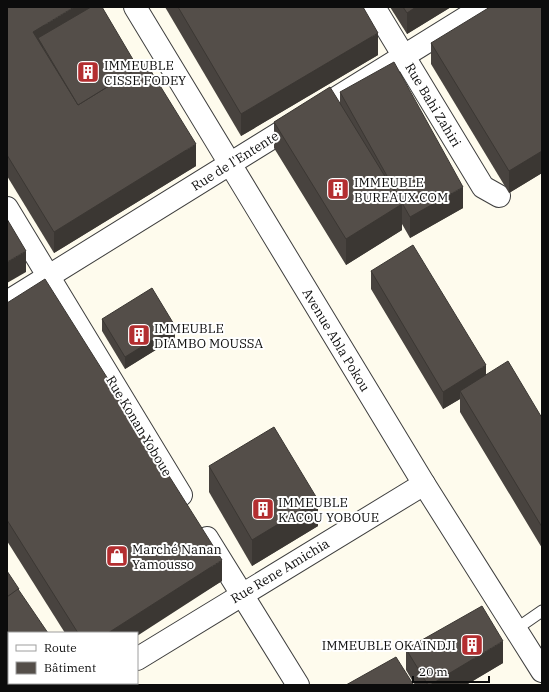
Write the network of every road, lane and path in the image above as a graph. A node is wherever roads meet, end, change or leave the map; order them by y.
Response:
1 (135, 7) edge
2 (374, 7) edge
3 (483, 7) edge
4 (404, 56) junction
5 (230, 164) junction
6 (499, 196) dead end
7 (7, 208) edge
8 (48, 276) junction
9 (7, 302) edge
10 (424, 484) junction
11 (242, 595) junction
12 (542, 610) edge
13 (516, 629) junction
14 (138, 658) edge
15 (542, 671) edge
16 (298, 685) edge

1 - 5 street, Avenue Abla Pokou
2 - 4 street, Rue Bahi Zahiri
3 - 4 street, Rue de l'Entente
4 - 5 street, Rue de l'Entente
4 - 6 street, Rue Bahi Zahiri
5 - 8 street, Rue de l'Entente
5 - 10 street, Avenue Abla Pokou
7 - 8 street, Rue Konan Yoboue
8 - 9 street, Rue de l'Entente
8 - 11 street, Rue Konan Yoboue
10 - 11 street, Rue Rene Amichia
10 - 13 street, Avenue Abla Pokou
11 - 14 street, Rue Rene Amichia
11 - 16 street, Rue Konan Yoboue
12 - 13 lane
13 - 15 street, Avenue Abla Pokou

